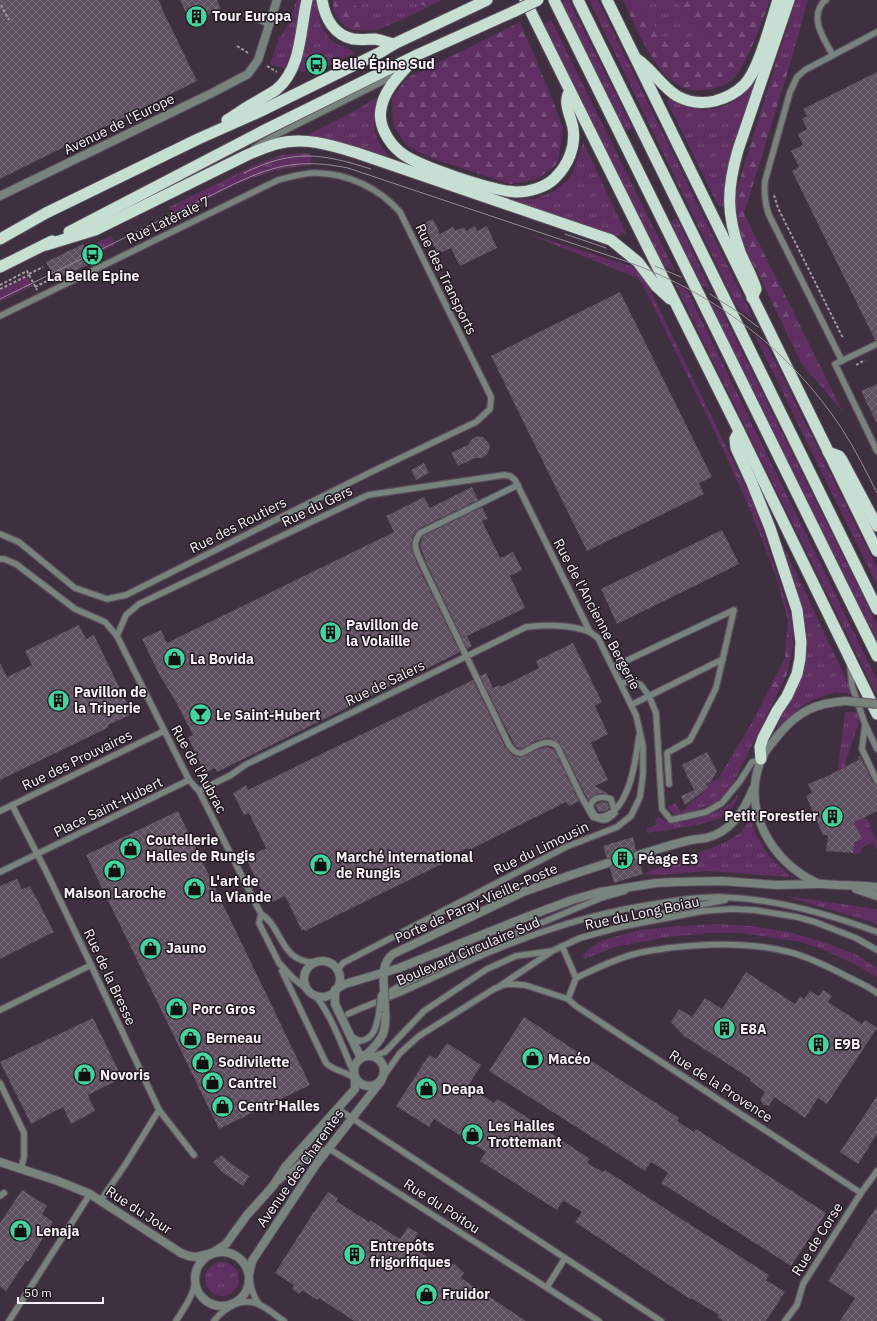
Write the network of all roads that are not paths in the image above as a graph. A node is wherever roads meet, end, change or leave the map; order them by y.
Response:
1 (277, 0) edge
2 (307, 0) edge
3 (322, 0) edge
4 (487, 0) edge
5 (525, 0) edge
6 (538, 0) edge
7 (554, 0) edge
8 (578, 0) edge
9 (606, 0) edge
10 (778, 0) edge
11 (789, 0) edge
12 (826, 0) edge
13 (247, 14) dead end
14 (270, 25) junction
15 (877, 32) edge
16 (394, 44) junction
17 (832, 54) junction
18 (417, 55) junction
19 (634, 57) junction
20 (403, 72) junction
21 (570, 90) junction
22 (198, 139) junction
23 (247, 155) junction
24 (354, 180) joint
25 (0, 196) edge
26 (46, 213) junction
27 (0, 230) edge
28 (0, 239) edge
29 (46, 245) junction
30 (0, 267) edge
31 (752, 298) junction
32 (676, 305) junction
33 (0, 316) edge
34 (877, 344) edge
35 (842, 361) junction
36 (490, 409) joint
37 (739, 431) junction
38 (877, 451) edge
39 (828, 452) junction
40 (510, 476) joint
41 (518, 485) junction
42 (877, 526) edge
43 (0, 534) edge
44 (877, 551) edge
45 (0, 559) edge
46 (877, 609) edge
47 (590, 632) junction
48 (117, 636) junction
49 (877, 656) edge
50 (723, 659) junction
51 (850, 660) junction
52 (613, 667) junction
53 (621, 683) junction
54 (649, 696) junction
55 (877, 704) edge
56 (631, 705) junction
57 (877, 714) edge
58 (865, 724) junction
59 (164, 731) junction
60 (640, 731) junction
61 (643, 746) joint
62 (877, 749) edge
63 (761, 759) junction
64 (189, 780) junction
65 (877, 781) edge
66 (669, 784) dead end
67 (755, 786) junction
68 (199, 791) junction
69 (12, 805) junction
70 (0, 811) edge
71 (37, 854) junction
72 (638, 855) tunnel mouth
73 (608, 864) tunnel mouth
74 (0, 872) edge
75 (818, 884) junction
76 (844, 885) junction
77 (639, 886) junction
78 (877, 887) edge
79 (877, 896) edge
80 (742, 899) junction
81 (260, 914) junction
82 (620, 927) junction
83 (877, 932) edge
84 (562, 946) junction
85 (877, 950) edge
86 (552, 951) junction
87 (315, 962) junction
88 (279, 963) junction
89 (91, 965) junction
90 (339, 973) junction
91 (576, 978) junction
92 (383, 983) junction
93 (494, 989) junction
94 (336, 990) junction
95 (311, 993) junction
96 (877, 993) edge
97 (568, 999) junction
98 (365, 1006) junction
99 (0, 1010) edge
100 (382, 1010) junction
101 (348, 1014) dead end
102 (350, 1035) junction
103 (366, 1056) junction
104 (354, 1076) junction
105 (382, 1079) junction
106 (0, 1083) edge
107 (338, 1109) junction
108 (159, 1110) junction
109 (350, 1118) junction
110 (328, 1148) junction
111 (194, 1155) dead end
112 (0, 1162) edge
113 (20, 1169) junction
114 (877, 1170) edge
115 (273, 1186) junction
116 (861, 1192) junction
117 (90, 1194) junction
118 (101, 1200) junction
119 (181, 1253) junction
120 (212, 1253) junction
121 (565, 1258) junction
122 (249, 1274) junction
123 (195, 1282) junction
124 (547, 1287) junction
125 (233, 1304) junction
126 (260, 1305) junction
127 (9, 1321) edge
128 (176, 1321) edge
129 (214, 1321) edge
130 (284, 1321) edge
131 (599, 1321) edge
132 (661, 1321) edge
133 (785, 1321) edge

1 - 14 street
2 - 22 highway
3 - 16 highway
4 - 16 highway
5 - 21 highway
6 - 18 highway, bridge
7 - 49 highway
8 - 46 highway
9 - 19 highway
10 - 19 highway
11 - 31 highway
12 - 17 lane
13 - 14 lane
14 - 25 street, Avenue de l'Europe
15 - 17 lane
16 - 22 highway
17 - 35 lane
18 - 20 highway
18 - 29 highway
19 - 31 highway
20 - 21 highway
20 - 23 lane
21 - 32 highway
22 - 26 highway
23 - 29 highway
23 - 32 highway
24 - 33 lane, Rue Latérale 7
24 - 36 lane, Rue des Transports
26 - 27 highway
26 - 28 highway
29 - 30 highway
31 - 39 highway
32 - 37 highway
34 - 35 lane
35 - 38 lane
36 - 43 lane, Rue des Routiers
37 - 51 highway
37 - 63 highway
39 - 42 highway
39 - 44 highway
40 - 41 lane, Rue de l'Ancienne Bergerie
40 - 48 lane, Rue du Gers
41 - 47 lane, Rue de l'Ancienne Bergerie
41 - 60 lane
45 - 48 lane, Rue de l'Aubrac
47 - 52 lane, Rue de l'Ancienne Bergerie
47 - 68 lane, Rue de Salers
48 - 59 lane, Rue de l'Aubrac
50 - 52 lane
50 - 54 lane
50 - 66 lane
51 - 57 highway
51 - 58 lane
52 - 53 lane, Rue de l'Ancienne Bergerie
53 - 54 lane
53 - 56 lane, Rue de l'Ancienne Bergerie
54 - 56 lane
54 - 63 lane
55 - 63 street, bridge
56 - 60 lane, Rue de l'Ancienne Bergerie
58 - 62 lane
58 - 65 lane
59 - 64 lane, Rue de l'Aubrac
59 - 69 lane, Rue des Prouvaires
60 - 61 lane, Rue de l'Ancienne Bergerie
61 - 90 lane, Rue du Limousin
63 - 67 street
64 - 68 lane, Rue de l'Aubrac
64 - 71 lane, Place Saint-Hubert
67 - 72 street
67 - 75 street
68 - 81 lane, Rue de l'Aubrac
69 - 70 lane, Rue des Prouvaires
69 - 71 lane, Rue de la Bresse
71 - 74 lane, Place Saint-Hubert
71 - 89 lane, Rue de la Bresse
73 - 92 street, Porte de Paray-Vieille-Poste
75 - 76 street
75 - 77 street
76 - 78 street
76 - 79 street
77 - 92 street
77 - 98 lane
80 - 82 lane
80 - 83 lane
80 - 98 lane, Boulevard Circulaire Sud
81 - 87 lane, Rue de l'Aubrac
81 - 88 lane, Rue de l'Aubrac
82 - 84 lane, Rue du Long Boiau
82 - 85 lane, Rue du Long Boiau
84 - 86 lane, Rue du Long Boiau
84 - 91 lane
86 - 93 lane
86 - 103 lane, Rue du Long Boiau
87 - 90 street
87 - 95 street
88 - 95 lane, Rue de l'Aubrac
88 - 104 lane
89 - 99 lane
89 - 108 lane, Rue de la Bresse
90 - 94 street
91 - 96 lane
91 - 97 lane
92 - 94 street
92 - 100 street, Porte de Paray-Vieille-Poste, bridge
93 - 97 lane
93 - 105 lane
94 - 95 street
94 - 102 street
95 - 104 lane, Rue de l'Aubrac
97 - 116 lane, Rue de la Provence
98 - 101 lane, Boulevard Circulaire Sud
100 - 102 lane
100 - 103 street, Porte de Paray-Vieille-Poste
102 - 103 street
103 - 104 street
103 - 105 street
104 - 105 street
104 - 107 street, Avenue des Charentes
105 - 109 street, Avenue des Charentes
106 - 113 lane
107 - 109 lane, Rue du Poitou
107 - 115 street, Avenue des Charentes
108 - 111 lane, Rue de la Bresse
108 - 118 lane
109 - 110 street, Avenue des Charentes
109 - 121 lane, Rue du Poitou
110 - 115 lane
110 - 122 street, Avenue des Charentes
110 - 124 lane, Rue du Poitou
112 - 113 street, Rue du Jour
113 - 117 street, Rue du Jour
114 - 116 lane, Rue de Corse
115 - 120 street, Avenue des Charentes
116 - 133 lane, Rue de Corse
117 - 118 street, Rue du Jour
117 - 127 lane
118 - 119 street, Rue du Jour
119 - 120 street, Rue du Jour
119 - 123 street, Rue du Jour
120 - 122 street
120 - 123 street
121 - 124 lane
121 - 132 lane, Rue du Poitou
122 - 125 street
122 - 126 lane
123 - 125 street
123 - 128 lane
124 - 131 lane, Rue du Poitou
125 - 126 lane
125 - 129 lane
126 - 130 lane

